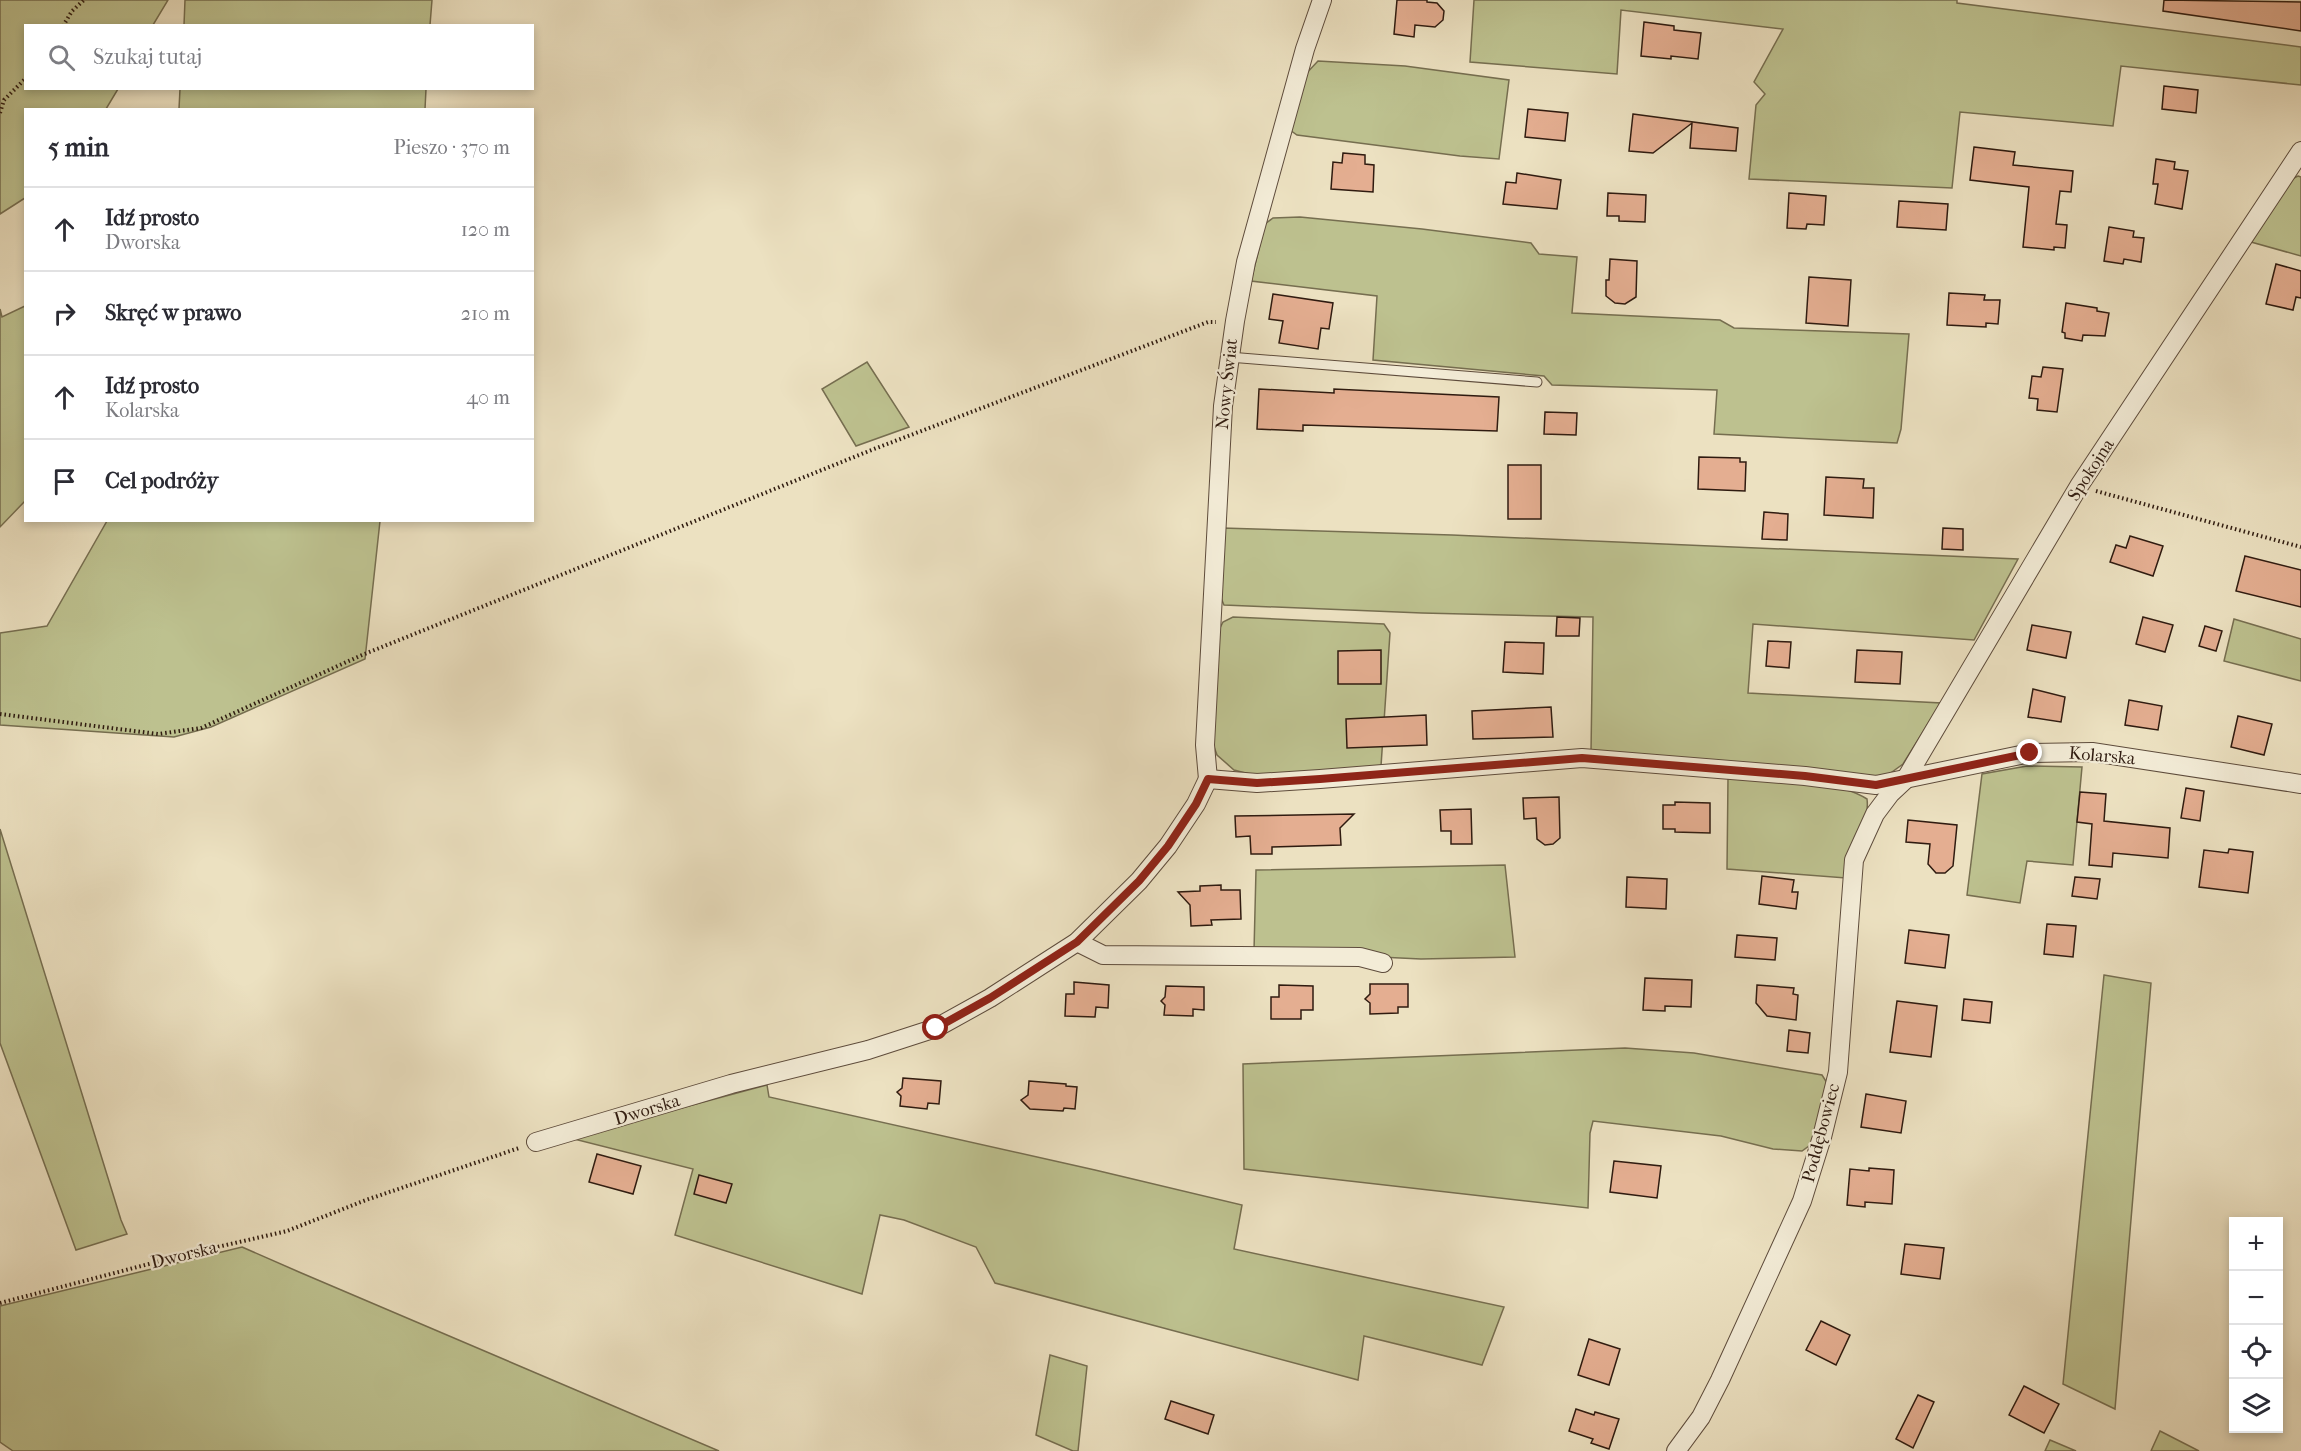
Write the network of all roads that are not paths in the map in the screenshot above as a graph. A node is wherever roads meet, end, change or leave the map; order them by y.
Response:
1 (1322, 0) edge
2 (2301, 151) edge
3 (1229, 357) junction
4 (1537, 382) dead end
5 (1208, 779) junction
6 (1905, 780) junction
7 (2301, 784) edge
8 (1890, 794) joint
9 (1077, 942) junction
10 (1383, 963) dead end
11 (536, 1142) road end
12 (1676, 1451) edge

1 - 3 street, Nowy Świat
2 - 6 street, Spokojna
3 - 4 lane
3 - 5 street, Nowy Świat
5 - 6 street, Kolarska
5 - 9 street, Dworska
6 - 7 street, Kolarska
6 - 8 street, Spokojna
8 - 12 street, Poddębowiec
9 - 10 street
9 - 11 street, Dworska

